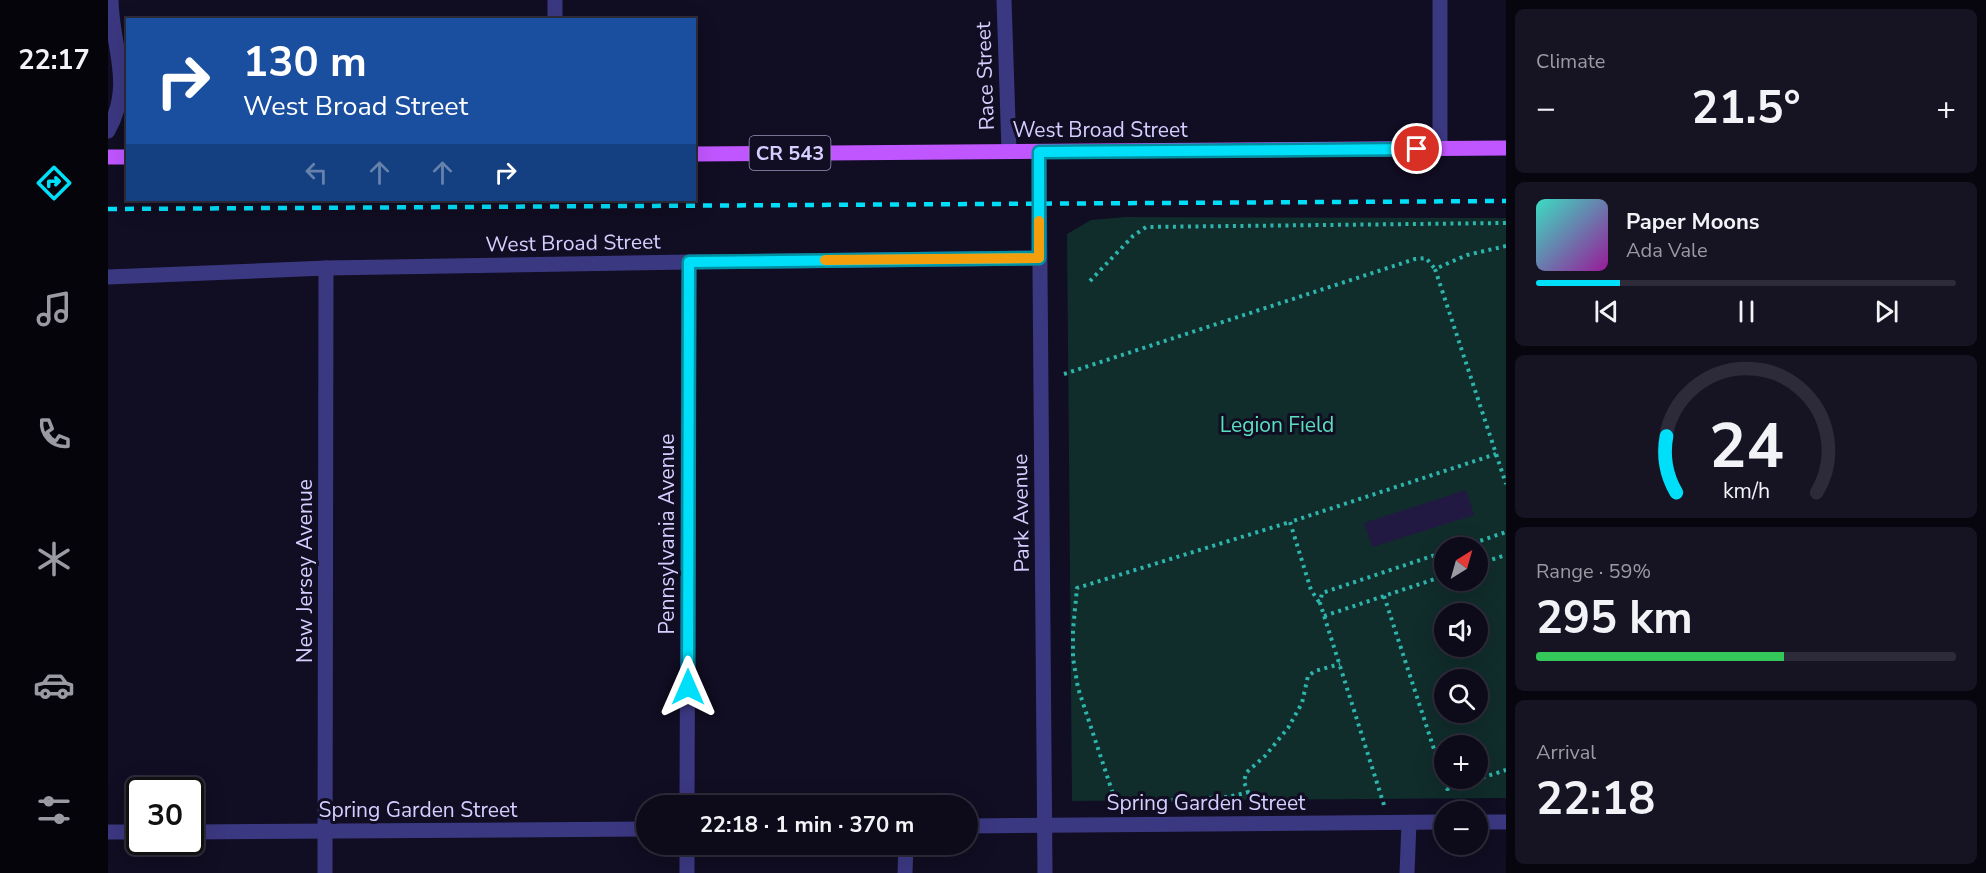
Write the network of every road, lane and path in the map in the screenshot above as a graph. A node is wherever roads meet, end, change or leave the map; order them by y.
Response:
1 (111, 0) edge
2 (555, 0) edge
3 (1004, 0) edge
4 (1440, 0) edge
5 (555, 18) edge
6 (112, 22) junction
7 (108, 40) edge
8 (108, 131) edge
9 (1440, 148) junction
10 (1506, 148) edge
11 (1009, 151) junction
12 (1039, 152) junction
13 (696, 154) edge
14 (108, 157) edge
15 (126, 158) edge
16 (1506, 223) edge
17 (1506, 246) edge
18 (1039, 258) junction
19 (689, 262) junction
20 (326, 268) junction
21 (1435, 269) junction
22 (108, 277) edge
23 (1090, 281) dead end
24 (1064, 374) dead end
25 (1496, 454) junction
26 (1506, 484) edge
27 (1290, 522) junction
28 (1506, 532) edge
29 (1488, 538) edge
30 (1434, 555) edge
31 (1506, 555) edge
32 (1488, 561) edge
33 (1434, 579) edge
34 (1384, 596) junction
35 (1320, 603) junction
36 (1324, 616) junction
37 (1340, 663) junction
38 (1506, 770) edge
39 (1249, 792) junction
40 (687, 795) edge
41 (1434, 822) edge
42 (1488, 822) edge
43 (1506, 822) edge
44 (1389, 823) junction
45 (1409, 823) junction
46 (1259, 824) junction
47 (978, 826) edge
48 (1045, 826) junction
49 (636, 829) edge
50 (325, 831) junction
51 (108, 832) edge
52 (126, 832) edge
53 (204, 832) edge
54 (687, 855) edge
55 (906, 855) edge
56 (325, 873) edge
57 (687, 873) edge
58 (905, 873) edge
59 (1045, 873) edge
60 (1407, 873) edge

1 - 6 street
2 - 5 street
3 - 11 street, Race Street
4 - 9 street
6 - 7 street
6 - 8 street
9 - 10 main road, West Broad Street / CR 543
9 - 12 main road, West Broad Street / CR 543
11 - 12 main road, West Broad Street / CR 543
11 - 13 main road, West Broad Street / CR 543
12 - 18 street, Park Avenue
14 - 15 main road
16 - 23 path
17 - 21 path
18 - 19 street, West Broad Street
18 - 48 street, Park Avenue
19 - 20 street, West Broad Street
19 - 40 street, Pennsylvania Avenue
20 - 22 street, West Broad Street
20 - 50 street, New Jersey Avenue
21 - 24 path
21 - 25 path
25 - 26 path
25 - 27 path
27 - 35 path
27 - 39 path
28 - 29 path
30 - 35 path
31 - 32 path
33 - 34 path
34 - 36 path
34 - 38 path
35 - 36 path
36 - 37 path
37 - 39 path
37 - 44 path
39 - 46 path
41 - 45 street, Spring Garden Street
42 - 43 street
44 - 45 street, Spring Garden Street
44 - 46 street, Spring Garden Street
45 - 60 street
46 - 48 street, Spring Garden Street
47 - 48 street, Spring Garden Street
48 - 59 street, Park Avenue
49 - 50 street, Spring Garden Street
50 - 53 street, Spring Garden Street
50 - 56 street, New Jersey Avenue
51 - 52 street
54 - 57 street
55 - 58 street

